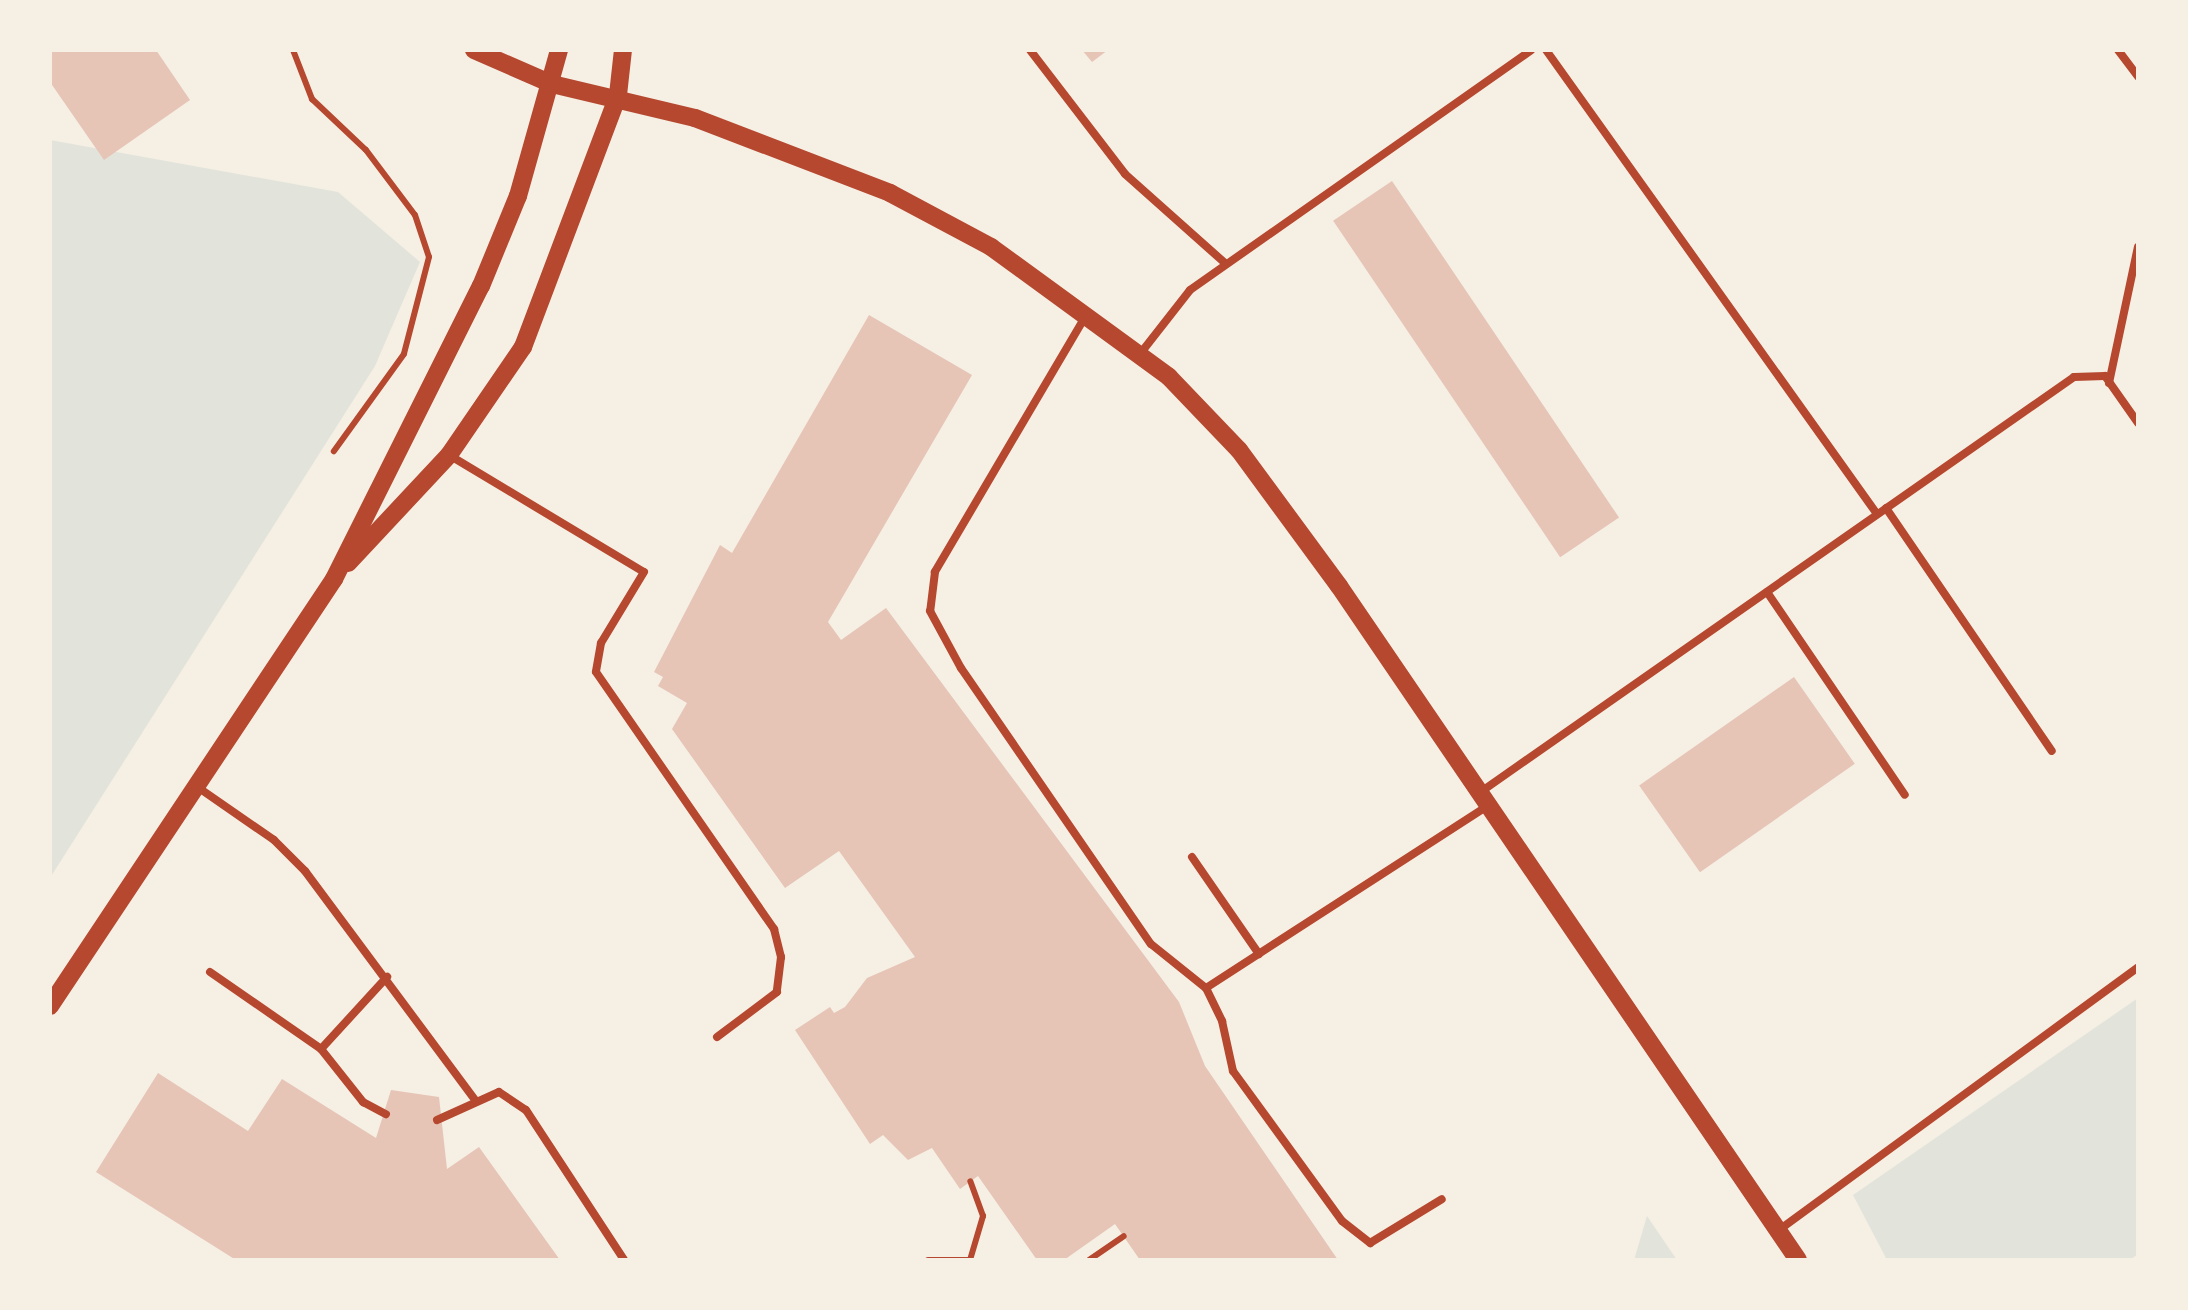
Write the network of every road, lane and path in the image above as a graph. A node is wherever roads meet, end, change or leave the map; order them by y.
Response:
1 (292, 50) edge
2 (474, 50) edge
3 (559, 50) edge
4 (623, 50) edge
5 (1030, 50) edge
6 (1531, 50) edge
7 (1546, 50) edge
8 (2118, 50) edge
9 (2138, 78) edge
10 (552, 84) junction
11 (618, 96) junction
12 (2138, 248) edge
13 (1226, 264) junction
14 (1087, 313) junction
15 (1140, 354) junction
16 (2110, 382) junction
17 (2138, 423) edge
18 (334, 451) dead end
19 (448, 455) junction
20 (1886, 508) junction
21 (1877, 514) junction
22 (334, 578) junction
23 (1768, 592) junction
24 (2052, 752) dead end
25 (195, 785) junction
26 (1905, 795) dead end
27 (1483, 800) junction
28 (1192, 857) dead end
29 (1259, 954) junction
30 (2138, 967) edge
31 (210, 972) dead end
32 (386, 977) junction
33 (1206, 988) junction
34 (50, 1006) edge
35 (717, 1037) dead end
36 (321, 1049) junction
37 (476, 1101) junction
38 (386, 1114) dead end
39 (437, 1120) dead end
40 (970, 1181) dead end
41 (1442, 1200) dead end
42 (1778, 1230) junction
43 (1124, 1236) dead end
44 (624, 1260) edge
45 (928, 1260) edge
46 (969, 1260) edge
47 (1089, 1260) edge
48 (1798, 1260) edge

1 - 18 path
2 - 10 street
3 - 10 street
4 - 11 street
5 - 13 lane
6 - 13 lane
7 - 21 lane
8 - 9 lane
10 - 11 street
10 - 22 street
11 - 14 street
11 - 19 street
12 - 16 lane
13 - 15 lane
14 - 15 street
14 - 33 lane
15 - 27 street
16 - 17 lane
16 - 20 lane
19 - 22 street
19 - 35 lane
20 - 21 lane
20 - 24 lane
21 - 23 lane
22 - 25 street
23 - 26 lane
23 - 27 lane
25 - 32 lane
25 - 34 street
27 - 29 lane
27 - 42 street
28 - 29 lane
29 - 33 lane
30 - 42 lane
31 - 36 lane
32 - 36 lane
32 - 37 lane
33 - 41 lane
36 - 38 lane
37 - 39 lane
37 - 44 lane
40 - 46 path
42 - 48 street
43 - 47 path
45 - 46 path

